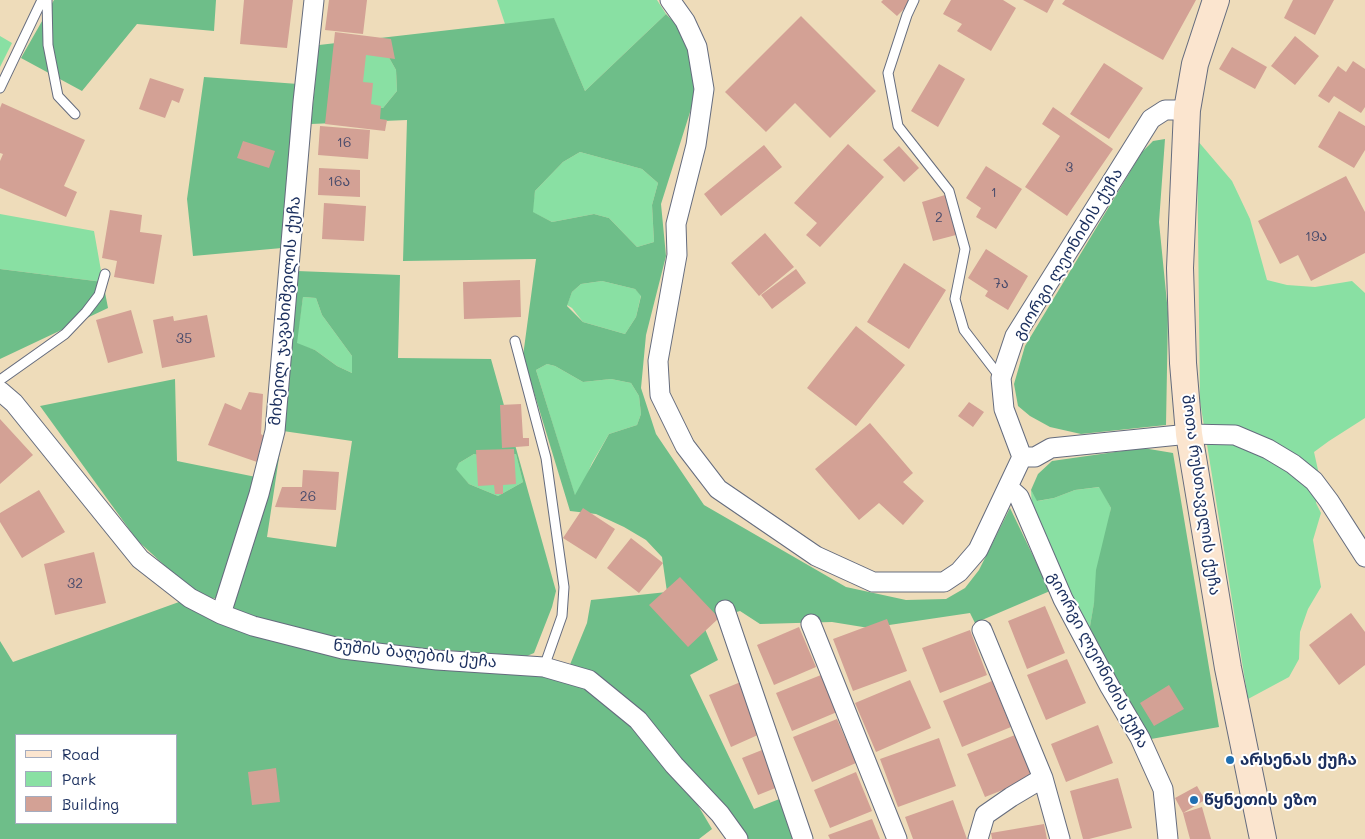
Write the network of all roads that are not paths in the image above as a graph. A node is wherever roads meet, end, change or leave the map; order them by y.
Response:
1 (42, 0) edge
2 (47, 0) edge
3 (314, 0) edge
4 (670, 0) edge
5 (914, 0) edge
6 (1216, 0) edge
7 (0, 88) edge
8 (1187, 110) junction
9 (75, 114) dead end
10 (105, 274) dead end
11 (515, 341) dead end
12 (1001, 378) junction
13 (0, 380) edge
14 (0, 391) edge
15 (1189, 434) junction
16 (1022, 457) junction
17 (1009, 488) junction
18 (1365, 557) edge
19 (724, 610) dead end
20 (221, 614) junction
21 (811, 624) dead end
22 (982, 630) dead end
23 (544, 667) junction
24 (1043, 778) junction
25 (738, 839) edge
26 (803, 839) edge
27 (897, 839) edge
28 (978, 839) edge
29 (1060, 839) edge
30 (1168, 839) edge
31 (1263, 839) edge

1 - 7 lane
2 - 9 lane
3 - 20 street, მიხეილ ჯავახიშვილის ქუჩა
4 - 17 street
5 - 12 lane
6 - 8 main road, შოთა რუსთაველის ქუჩა
8 - 12 street, გიორგი ლეონიძის ქუჩა
8 - 15 main road, შოთა რუსთაველის ქუჩა
10 - 13 lane
11 - 23 lane
12 - 16 street, გიორგი ლეონიძის ქუჩა
14 - 20 street, ნუშის ბაღების ქუჩა
15 - 16 street
15 - 18 street
15 - 31 main road, შოთა რუსთაველის ქუჩა
16 - 17 street
17 - 30 street, გიორგი ლეონიძის ქუჩა
19 - 26 street
20 - 23 street, ნუშის ბაღების ქუჩა
21 - 27 street
22 - 24 street
23 - 25 street, ნუშის ბაღების ქუჩა
24 - 28 street
24 - 29 street

